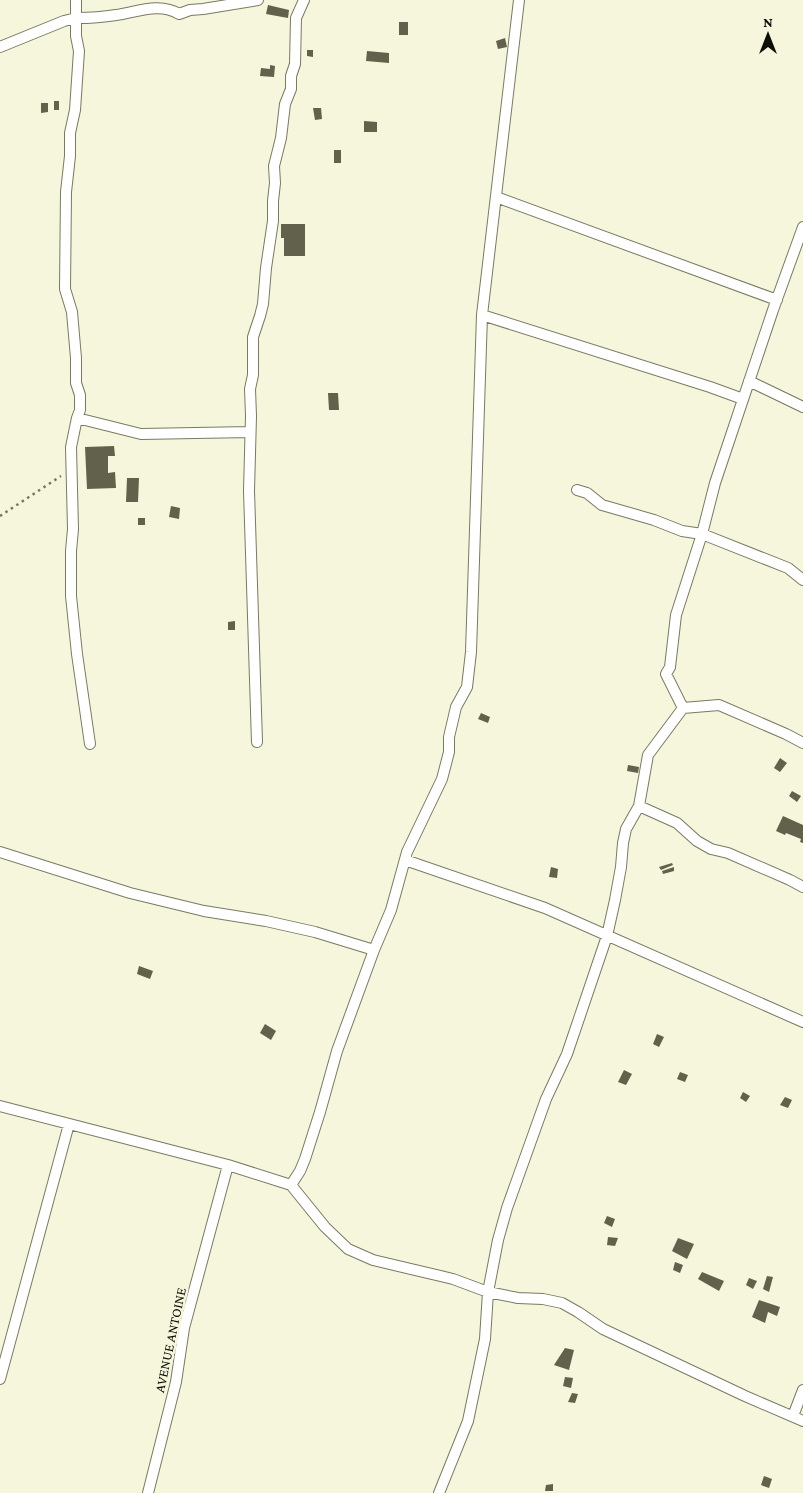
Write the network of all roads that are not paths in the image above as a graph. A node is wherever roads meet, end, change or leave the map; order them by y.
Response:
1 (76, 0) edge
2 (185, 0) edge
3 (258, 0) edge
4 (304, 0) edge
5 (520, 0) edge
6 (183, 12) junction
7 (76, 18) junction
8 (0, 47) edge
9 (496, 197) junction
10 (803, 227) edge
11 (777, 300) junction
12 (482, 315) junction
13 (749, 381) junction
14 (743, 399) junction
15 (803, 407) edge
16 (77, 418) junction
17 (250, 432) junction
18 (577, 490) dead end
19 (702, 534) junction
20 (803, 580) edge
21 (683, 708) junction
22 (257, 742) dead end
23 (803, 743) edge
24 (90, 744) dead end
25 (639, 806) junction
26 (0, 852) edge
27 (404, 860) junction
28 (803, 887) edge
29 (607, 936) junction
30 (374, 950) junction
31 (803, 1022) edge
32 (0, 1106) edge
33 (69, 1124) junction
34 (228, 1165) junction
35 (292, 1185) junction
36 (488, 1292) junction
37 (0, 1379) edge
38 (803, 1390) edge
39 (798, 1418) edge
40 (148, 1493) edge
41 (439, 1493) edge

1 - 7 street
2 - 6 street
3 - 6 street
4 - 17 street
5 - 9 street
6 - 7 street
7 - 8 street
7 - 16 street
9 - 11 street
9 - 12 street
10 - 11 street
11 - 13 street
12 - 14 street
12 - 27 street
13 - 14 street
13 - 15 street
14 - 19 street
16 - 17 street
16 - 24 street
17 - 22 street
18 - 19 street
19 - 20 street
19 - 21 street
21 - 23 street
21 - 25 street
25 - 28 street
25 - 29 street
26 - 30 street
27 - 29 street
27 - 30 street
29 - 31 street
29 - 36 street
30 - 35 street
32 - 33 street
33 - 34 street
33 - 37 street
34 - 35 street
34 - 40 street, AVENUE ANTOINE
35 - 36 street
36 - 39 street
36 - 41 street
38 - 39 street

